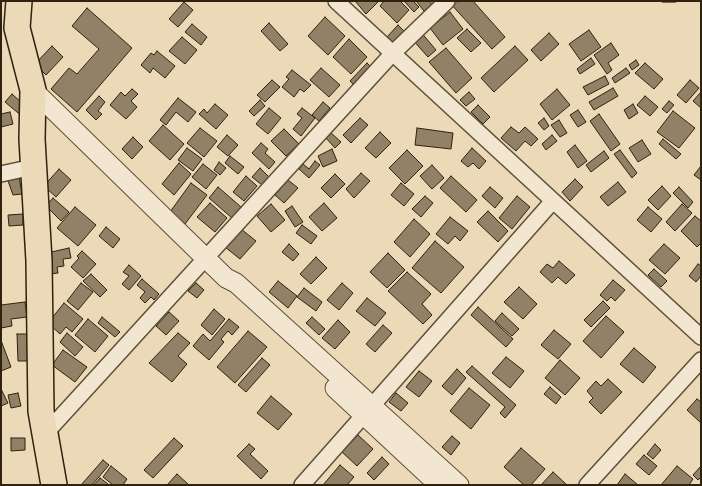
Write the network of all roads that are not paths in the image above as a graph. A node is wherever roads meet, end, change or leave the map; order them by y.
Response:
1 (19, 1) edge
2 (336, 1) edge
3 (447, 1) edge
4 (392, 54) junction
5 (32, 102) junction
6 (33, 167) junction
7 (1, 174) edge
8 (552, 202) junction
9 (206, 260) junction
10 (701, 337) edge
11 (701, 360) edge
12 (369, 411) junction
13 (45, 434) junction
14 (54, 485) edge
15 (302, 485) edge
16 (439, 485) edge
17 (459, 485) edge
18 (586, 485) edge

1 - 5 main road
2 - 4 street
3 - 4 street
4 - 8 street
4 - 9 street
5 - 6 main road
5 - 9 street
6 - 7 street
6 - 13 main road
8 - 10 street
8 - 12 street
9 - 12 street
9 - 13 street
11 - 18 street
12 - 15 street
12 - 16 street
12 - 17 street
13 - 14 main road

